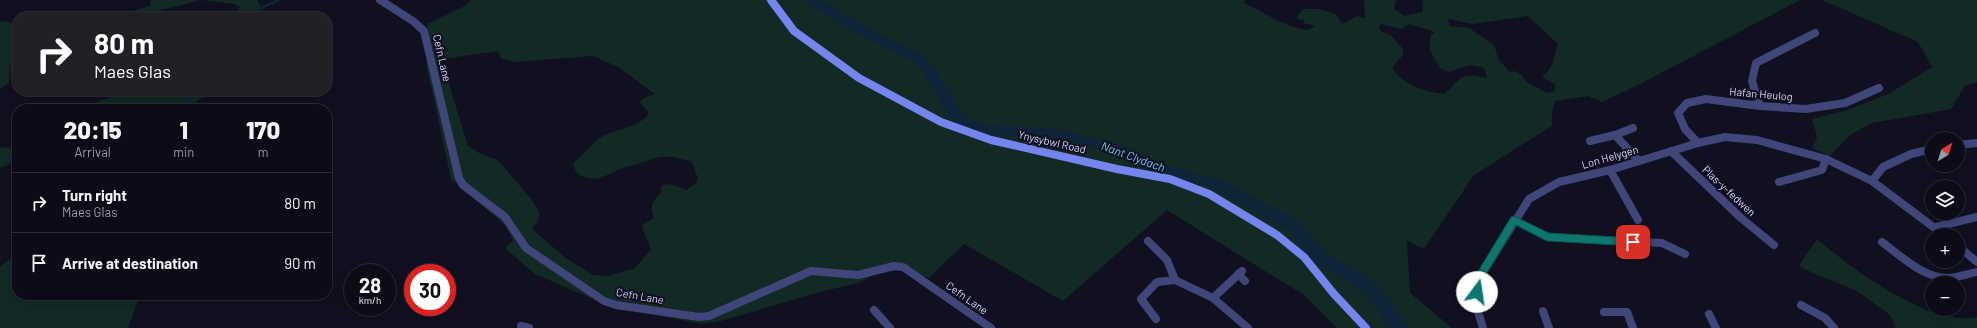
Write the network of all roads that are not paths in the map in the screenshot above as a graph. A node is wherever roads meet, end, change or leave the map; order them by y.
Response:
1 (380, 0) edge
2 (771, 0) edge
3 (1815, 33) dead end
4 (1879, 88) dead end
5 (1760, 106) junction
6 (1633, 128) dead end
7 (1615, 135) junction
8 (1590, 142) dead end
9 (1698, 142) junction
10 (1977, 143) edge
11 (1965, 144) edge
12 (1671, 151) junction
13 (1925, 151) edge
14 (1826, 159) junction
15 (1639, 161) junction
16 (1610, 170) junction
17 (1872, 181) junction
18 (1779, 182) dead end
19 (1977, 217) edge
20 (1514, 220) junction
21 (1638, 220) dead end
22 (1936, 228) joint
23 (1148, 242) dead end
24 (1882, 242) dead end
25 (1774, 245) dead end
26 (1965, 252) edge
27 (1685, 254) dead end
28 (1977, 262) edge
29 (1977, 272) edge
30 (1175, 280) junction
31 (1245, 281) dead end
32 (1213, 298) junction
33 (1801, 305) dead end
34 (874, 310) dead end
35 (1543, 311) dead end
36 (1604, 312) dead end
37 (1709, 314) dead end
38 (1156, 319) dead end
39 (890, 328) edge
40 (991, 328) edge
41 (1248, 328) edge
42 (1366, 328) edge
43 (1483, 328) edge
44 (1549, 328) edge
45 (1633, 328) edge
46 (1716, 328) edge
47 (1834, 328) edge

1 - 40 street, Cefn Lane
2 - 42 main road, Ynysybwl Road
3 - 5 street
4 - 5 street, Hafan Heulog
5 - 9 street, Hafan Heulog
6 - 7 street
7 - 8 street
7 - 15 street
9 - 12 street, Lon Helygen
9 - 14 street, Lon Helygen
10 - 11 street
12 - 15 street, Lon Helygen
12 - 25 street, Plas-y-fedwen
13 - 17 street
14 - 17 street, Lon Helygen
14 - 18 street
15 - 16 street, Lon Helygen
16 - 20 street, Lon Helygen
16 - 21 street
17 - 22 street, Lon Helygen
19 - 22 street
20 - 27 street
20 - 43 street, Lon Helygen
23 - 30 street
24 - 29 street
26 - 28 street
30 - 32 street
30 - 38 street
31 - 32 street
32 - 41 street
33 - 47 street
34 - 39 street
35 - 44 street
36 - 45 street
37 - 46 street

